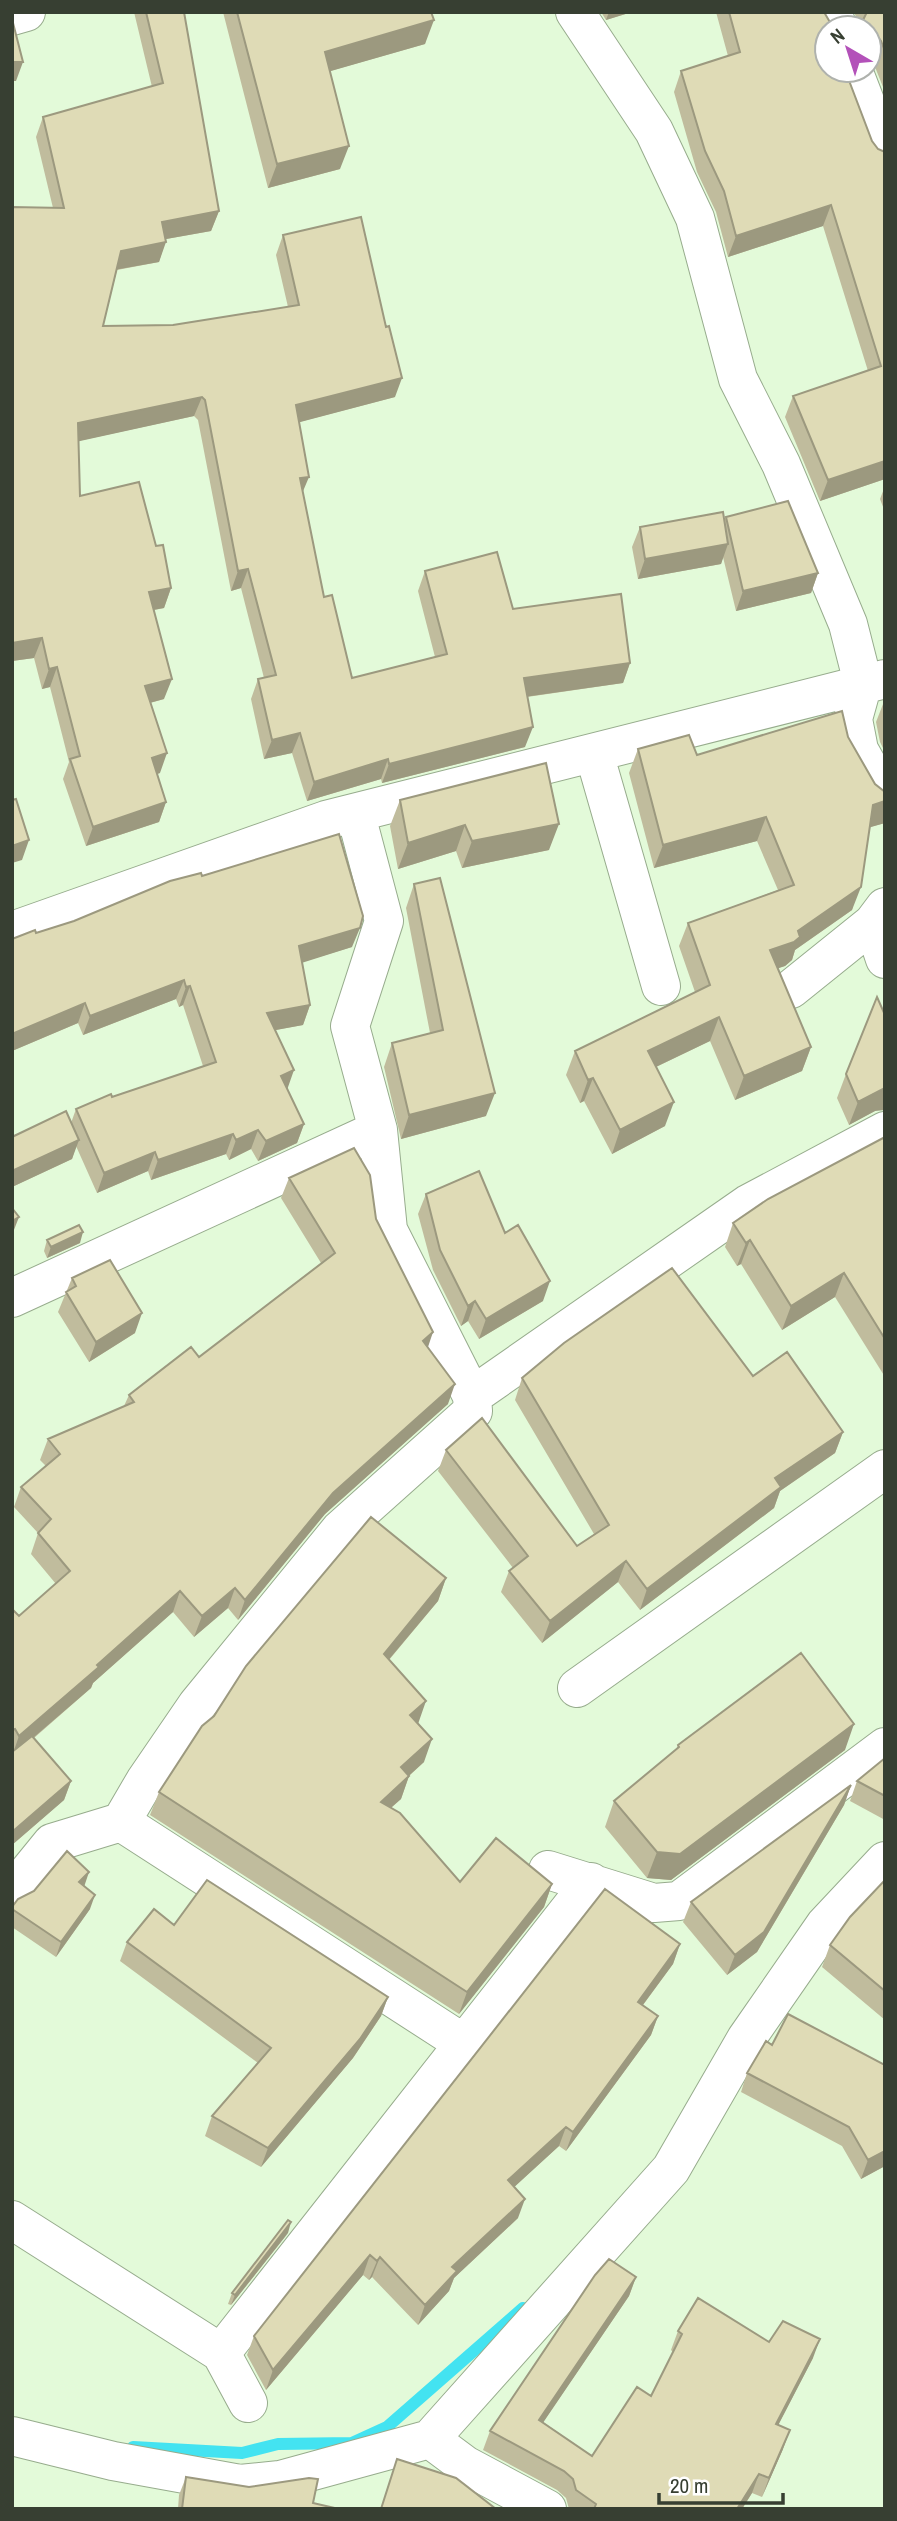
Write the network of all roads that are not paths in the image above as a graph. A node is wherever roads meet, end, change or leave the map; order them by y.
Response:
1 (26, 12) edge
2 (575, 12) edge
3 (12, 16) edge
4 (858, 84) edge
5 (885, 153) edge
6 (874, 681) edge
7 (594, 753) junction
8 (885, 796) edge
9 (356, 815) junction
10 (879, 915) edge
11 (12, 931) edge
12 (885, 959) edge
13 (661, 986) dead end
14 (791, 989) dead end
15 (378, 1130) junction
16 (885, 1131) edge
17 (12, 1298) edge
18 (472, 1396) junction
19 (885, 1469) edge
20 (577, 1688) dead end
21 (885, 1747) edge
22 (121, 1822) junction
23 (885, 1861) edge
24 (548, 1870) dead end
25 (591, 1882) junction
26 (12, 1892) edge
27 (463, 2043) junction
28 (12, 2220) edge
29 (221, 2353) junction
30 (248, 2403) dead end
31 (12, 2437) edge
32 (430, 2439) junction
33 (547, 2509) edge

1 - 3 street
2 - 6 street
4 - 5 street
6 - 7 street
6 - 8 street
7 - 9 street
7 - 13 street
9 - 11 street
9 - 15 street
10 - 12 street
10 - 14 street
15 - 17 street
15 - 18 street
16 - 18 street
18 - 22 street
19 - 20 street
21 - 25 street
22 - 26 street
22 - 27 street
23 - 32 street
24 - 25 street
25 - 27 street
27 - 29 street
28 - 29 street
29 - 30 street
31 - 32 street
32 - 33 street

